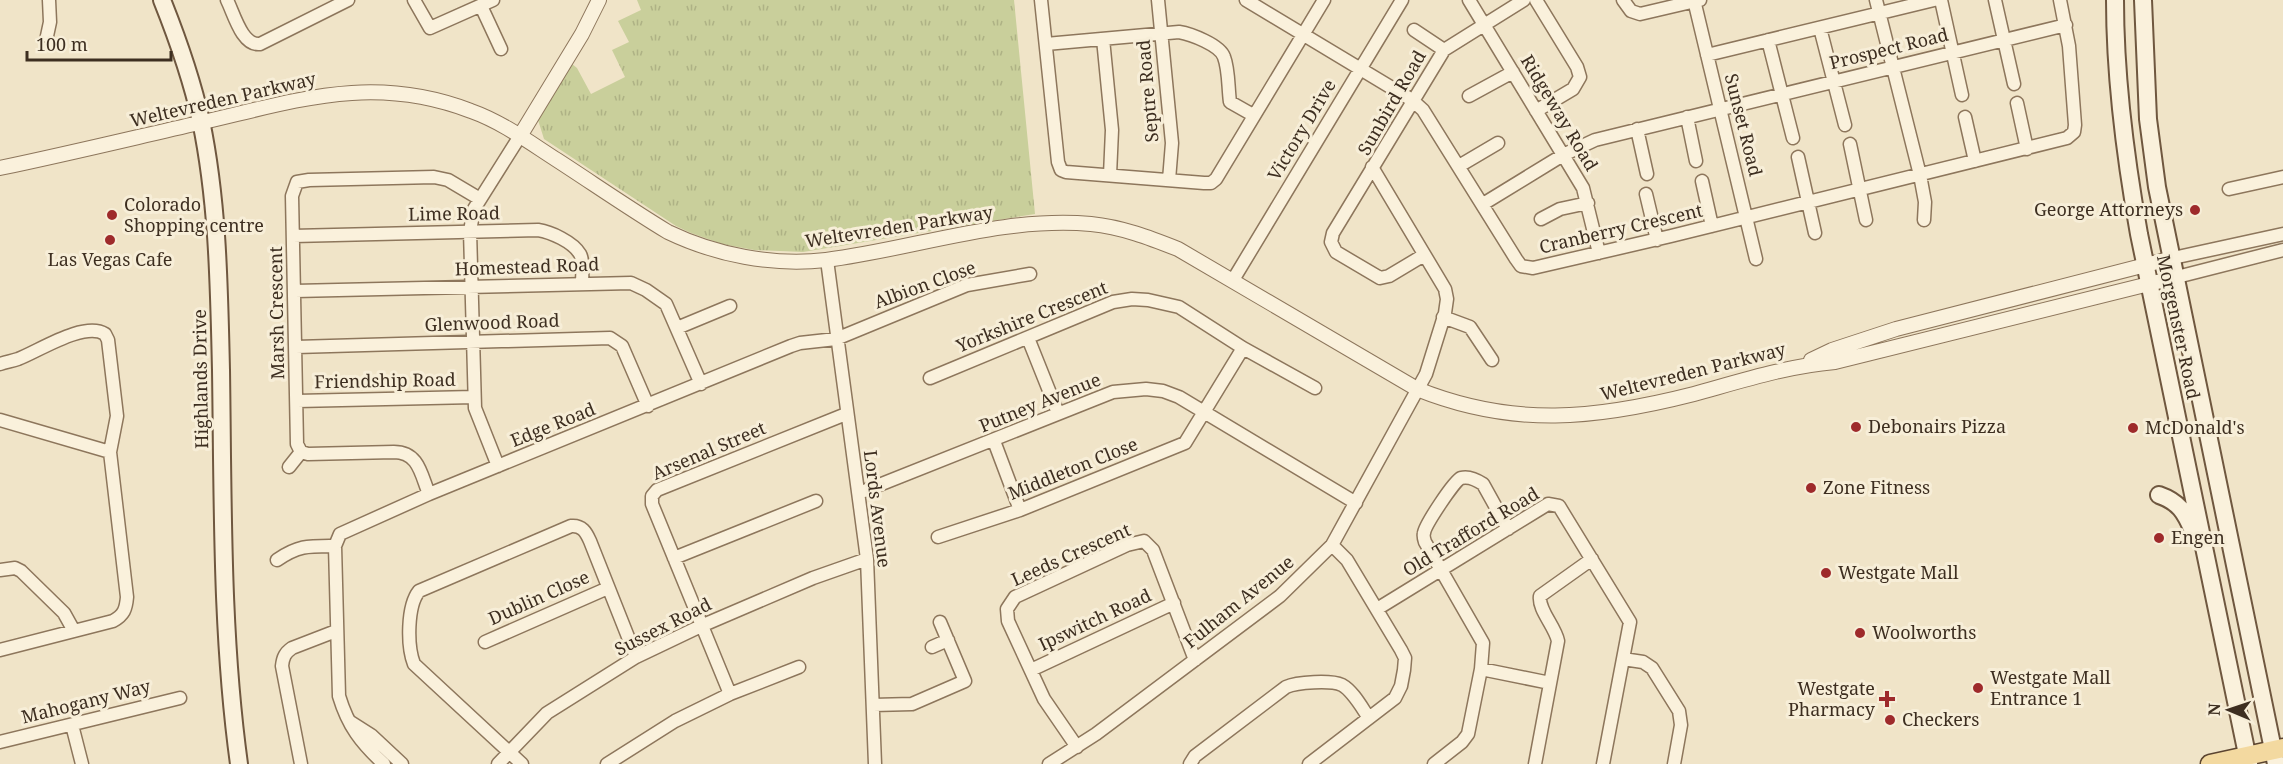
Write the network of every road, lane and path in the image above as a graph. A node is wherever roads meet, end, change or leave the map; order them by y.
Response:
1 (49, 0) edge
2 (162, 0) edge
3 (227, 0) edge
4 (348, 0) edge
5 (414, 0) edge
6 (493, 0) edge
7 (599, 0) edge
8 (1041, 0) edge
9 (1158, 0) edge
10 (1324, 0) edge
11 (1402, 0) edge
12 (1469, 0) edge
13 (1524, 0) edge
14 (1536, 0) edge
15 (1623, 0) edge
16 (1876, 0) edge
17 (1934, 0) edge
18 (1941, 0) edge
19 (1995, 0) edge
20 (2060, 0) edge
21 (2115, 0) edge
22 (2143, 0) edge
23 (1696, 1) edge
24 (1254, 2) edge
25 (481, 6) junction
26 (1880, 13) junction
27 (1484, 25) junction
28 (2066, 25) junction
29 (1820, 28) junction
30 (1414, 30) dead end
31 (1161, 33) junction
32 (1302, 35) junction
33 (47, 36) dead end
34 (1103, 39) junction
35 (1768, 40) junction
36 (2004, 40) junction
37 (1046, 44) junction
38 (501, 49) dead end
39 (1444, 50) junction
40 (1953, 52) junction
41 (1707, 55) junction
42 (1892, 67) junction
43 (1360, 69) junction
44 (1513, 72) junction
45 (1834, 81) junction
46 (2014, 84) dead end
47 (1782, 93) junction
48 (1962, 95) dead end
49 (1469, 96) dead end
50 (1412, 100) junction
51 (2017, 103) dead end
52 (1720, 109) junction
53 (1536, 111) junction
54 (1253, 115) junction
55 (1687, 117) junction
56 (1965, 117) dead end
57 (201, 122) junction
58 (1845, 125) dead end
59 (1638, 129) junction
60 (520, 135) junction
61 (1793, 138) dead end
62 (1498, 143) dead end
63 (1850, 144) dead end
64 (2027, 149) junction
65 (1563, 155) junction
66 (1798, 158) dead end
67 (1696, 161) dead end
68 (1975, 161) junction
69 (1459, 166) junction
70 (1372, 167) junction
71 (0, 168) edge
72 (1647, 174) dead end
73 (1920, 175) junction
74 (1110, 176) junction
75 (2283, 177) edge
76 (1169, 180) junction
77 (1702, 181) dead end
78 (1859, 189) junction
79 (2229, 189) dead end
80 (1646, 194) dead end
81 (480, 199) junction
82 (1807, 202) junction
83 (1588, 203) junction
84 (1483, 204) junction
85 (1746, 216) junction
86 (1541, 219) dead end
87 (1866, 219) dead end
88 (1924, 220) dead end
89 (1712, 226) junction
90 (470, 231) junction
91 (1815, 232) dead end
92 (2283, 234) edge
93 (293, 236) junction
94 (1657, 240) junction
95 (2283, 250) edge
96 (1599, 253) junction
97 (1424, 255) junction
98 (2173, 258) junction
99 (1756, 259) dead end
100 (826, 260) junction
101 (2146, 265) junction
102 (1030, 274) dead end
103 (2177, 277) junction
104 (1233, 280) junction
105 (582, 283) junction
106 (2150, 284) junction
107 (472, 287) junction
108 (295, 291) junction
109 (730, 306) dead end
110 (1443, 317) junction
111 (677, 328) junction
112 (1028, 338) junction
113 (836, 339) junction
114 (473, 342) junction
115 (296, 346) junction
116 (1244, 348) junction
117 (1492, 360) dead end
118 (0, 364) edge
119 (1801, 365) junction
120 (930, 378) dead end
121 (701, 384) junction
122 (1315, 388) dead end
123 (1417, 389) junction
124 (474, 397) junction
125 (297, 401) junction
126 (648, 406) junction
127 (1204, 412) junction
128 (1058, 413) junction
129 (846, 414) junction
130 (0, 420) edge
131 (994, 441) junction
132 (110, 452) junction
133 (301, 452) junction
134 (498, 466) junction
135 (289, 467) dead end
136 (859, 493) junction
137 (429, 494) junction
138 (2159, 495) dead end
139 (816, 501) dead end
140 (1356, 503) junction
141 (1020, 510) junction
142 (1508, 529) junction
143 (938, 537) dead end
144 (1332, 545) junction
145 (335, 546) junction
146 (2203, 547) junction
147 (674, 558) junction
148 (867, 559) junction
149 (1592, 559) junction
150 (277, 560) dead end
151 (0, 570) edge
152 (1440, 570) junction
153 (608, 588) junction
154 (1174, 603) junction
155 (1377, 609) junction
156 (940, 622) dead end
157 (700, 626) junction
158 (74, 631) junction
159 (336, 631) junction
160 (948, 640) junction
161 (485, 642) dead end
162 (932, 647) dead end
163 (0, 650) edge
164 (636, 657) junction
165 (1623, 659) junction
166 (1195, 660) junction
167 (799, 667) dead end
168 (1481, 669) junction
169 (1031, 670) junction
170 (1550, 683) junction
171 (730, 694) junction
172 (180, 698) dead end
173 (873, 705) junction
174 (1369, 718) junction
175 (349, 721) junction
176 (72, 725) junction
177 (0, 742) edge
178 (1077, 747) junction
179 (508, 752) junction
180 (2277, 754) edge
181 (2248, 760) edge
182 (1678, 763) edge
183 (82, 764) edge
184 (239, 764) edge
185 (301, 764) edge
186 (384, 764) edge
187 (402, 764) edge
188 (498, 764) edge
189 (522, 764) edge
190 (607, 764) edge
191 (875, 764) edge
192 (1049, 764) edge
193 (1190, 764) edge
194 (1309, 764) edge
195 (1434, 764) edge
196 (1535, 764) edge
197 (1603, 764) edge
198 (2210, 764) edge

1 - 33 street
2 - 57 main road, Highlands Drive
3 - 4 street
5 - 25 street
6 - 25 street
7 - 60 street
8 - 37 street
9 - 31 street, Septre Road
10 - 32 street
11 - 43 street, Victory Drive
12 - 27 street, Ridgeway Road
13 - 27 street, Sunbird Road
14 - 53 street
15 - 23 street
16 - 26 street
17 - 26 street
18 - 40 street
19 - 36 street
20 - 28 street, Cranberry Crescent
21 - 101 main road, Morgenster Road
22 - 98 main road, Morgenster Road
23 - 41 street, Sunset Road
24 - 32 street, Cranberry Crescent
25 - 38 street
26 - 29 street
26 - 42 street
27 - 39 street, Sunbird Road
27 - 44 street, Ridgeway Road
28 - 36 street, Prospect Road
28 - 64 street, Cranberry Crescent
29 - 35 street
29 - 45 street
30 - 39 street
31 - 34 street
31 - 54 street
31 - 76 street, Septre Road
32 - 43 street, Cranberry Crescent
32 - 54 street
34 - 37 street
34 - 74 street
35 - 41 street
35 - 47 street
36 - 40 street, Prospect Road
36 - 46 street
37 - 74 street
39 - 50 street, Sunbird Road
40 - 42 street, Prospect Road
40 - 48 street
41 - 52 street, Sunset Road
42 - 45 street, Prospect Road
42 - 73 street
43 - 50 street, Cranberry Crescent
43 - 104 street, Victory Drive
44 - 49 street
44 - 53 street, Ridgeway Road
45 - 47 street, Prospect Road
45 - 58 street
47 - 52 street, Prospect Road
47 - 61 street
50 - 69 street, Cranberry Crescent
50 - 70 street, Sunbird Road
51 - 64 street
52 - 55 street, Prospect Road
52 - 85 street, Sunset Road
53 - 65 street, Ridgeway Road
54 - 76 street
55 - 59 street, Prospect Road
55 - 67 street
56 - 68 street
57 - 60 street, Weltevreden Parkway
57 - 71 street, Weltevreden Parkway
57 - 184 main road, Highlands Drive
59 - 65 street, Prospect Road
59 - 72 street
60 - 81 street
60 - 100 street, Weltevreden Parkway
62 - 69 street
63 - 78 street
64 - 68 street, Cranberry Crescent
65 - 83 street, Ridgeway Road
65 - 84 street, Prospect Road
66 - 82 street
68 - 73 street, Cranberry Crescent
69 - 84 street, Cranberry Crescent
70 - 97 street, Sunbird Road
70 - 97 street
73 - 78 street, Cranberry Crescent
73 - 88 street
74 - 76 street
75 - 79 street
77 - 89 street
78 - 82 street, Cranberry Crescent
78 - 87 street
80 - 94 street
81 - 90 street
81 - 93 street, Marsh Crescent
82 - 85 street, Cranberry Crescent
82 - 91 street
83 - 86 street
83 - 96 street, Ridgeway Road
84 - 96 street, Cranberry Crescent
85 - 89 street, Cranberry Crescent
85 - 99 street, Sunset Road
89 - 94 street, Cranberry Crescent
90 - 93 street, Lime Road
90 - 105 street, Lime Road
90 - 107 street
92 - 98 street, Weltevreden Parkway
93 - 108 street, Marsh Crescent
94 - 96 street, Cranberry Crescent
95 - 103 street, Weltevreden Parkway
97 - 110 street, Sunbird Road
98 - 101 street, Weltevreden Parkway
98 - 103 main road, Morgenster Road
100 - 104 street, Weltevreden Parkway
100 - 113 street, Lords Avenue
101 - 106 main road, Morgenster Road
101 - 119 street, Weltevreden Parkway
102 - 113 street, Albion Close
103 - 106 street, Weltevreden Parkway
103 - 180 main road, Morgenster Road
104 - 123 street, Weltevreden Parkway
105 - 107 street, Homestead Road
105 - 111 street, Homestead Road
106 - 119 street, Weltevreden Parkway
106 - 146 main road, Morgenster Road
107 - 108 street, Homestead Road
107 - 114 street
108 - 115 street, Marsh Crescent
109 - 111 street
110 - 117 street
110 - 123 street, Sunbird Road
111 - 121 street, Homestead Road
112 - 116 street, Yorkshire Crescent
112 - 120 street, Yorkshire Crescent
112 - 128 street
113 - 121 street, Edge Road
113 - 129 street, Lords Avenue
114 - 115 street, Glenwood Road
114 - 124 street
114 - 126 street, Glenwood Road
115 - 125 street, Marsh Crescent
116 - 122 street, Yorkshire Crescent
116 - 127 street
118 - 132 street
119 - 123 street, Weltevreden Parkway
121 - 126 street, Edge Road
123 - 140 street, Fulham Avenue
124 - 125 street, Friendship Road
124 - 134 street
125 - 133 street, Marsh Crescent
126 - 134 street, Edge Road
127 - 128 street, Putney Avenue
127 - 140 street, Putney Avenue
127 - 141 street, Middleton Close
128 - 131 street, Putney Avenue
129 - 136 street, Lords Avenue
129 - 147 street, Arsenal Street
130 - 132 street
131 - 136 street, Putney Avenue
131 - 141 street
132 - 158 street
133 - 135 street
133 - 137 street
134 - 137 street, Edge Road
136 - 148 street, Lords Avenue
137 - 145 street, Edge Road
138 - 146 main road
139 - 147 street
140 - 144 street, Fulham Avenue
141 - 143 street, Middleton Close
142 - 149 street, Old Trafford Road
142 - 152 street, Old Trafford Road
142 - 152 street
144 - 155 street
144 - 166 street, Fulham Avenue
145 - 150 street
145 - 159 street
146 - 181 main road, Morgenster Road
147 - 157 street, Arsenal Street
148 - 157 street, Sussex Road
148 - 173 street, Lords Avenue
149 - 165 street, Old Trafford Road
149 - 170 street
151 - 158 street
152 - 155 street, Old Trafford Road
152 - 168 street
153 - 161 street, Dublin Close
153 - 164 street
153 - 179 street
154 - 166 street, Leeds Crescent
154 - 169 street, Ipswitch Road
154 - 169 street, Leeds Crescent
155 - 174 street
156 - 160 street
157 - 164 street, Sussex Road
157 - 171 street, Arsenal Street
158 - 163 street
159 - 175 street
159 - 185 street
160 - 162 street
160 - 173 street
164 - 179 street, Sussex Road
165 - 182 street
165 - 197 street, Old Trafford Road
166 - 178 street, Fulham Avenue
167 - 171 street
168 - 170 street
168 - 195 street
169 - 178 street, Leeds Crescent
170 - 196 street
171 - 190 street
172 - 176 street, Mahogany Way
173 - 191 street, Lords Avenue
174 - 193 street
174 - 194 street
175 - 186 street
175 - 187 street
176 - 177 street, Mahogany Way
176 - 183 street
178 - 192 street, Fulham Avenue
179 - 188 street, Sussex Road
179 - 189 street
180 - 181 main road
181 - 198 main road

